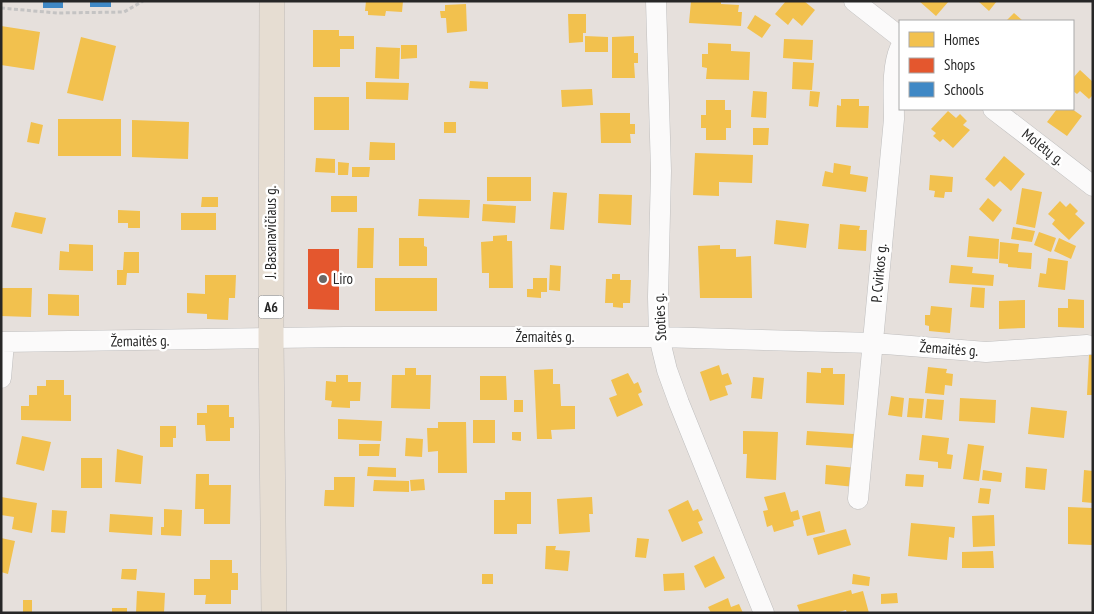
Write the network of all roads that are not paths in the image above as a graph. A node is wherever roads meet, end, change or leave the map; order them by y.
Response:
1 (272, 1) edge
2 (656, 1) edge
3 (854, 1) edge
4 (899, 36) edge
5 (899, 50) edge
6 (994, 110) edge
7 (1093, 186) edge
8 (659, 337) junction
9 (271, 339) junction
10 (3, 342) edge
11 (873, 343) junction
12 (1087, 345) dead end
13 (1, 378) edge
14 (858, 499) dead end
15 (274, 613) edge
16 (764, 613) edge

1 - 9 main road, J. Basanavičiaus g. / A6
2 - 8 street, Stoties g.
3 - 4 street
5 - 11 street, P. Cvirkos g.
6 - 7 street, Molėtų g.
8 - 9 street, Žemaitės g.
8 - 11 street, Žemaitės g.
8 - 16 street, Stoties g.
9 - 10 street, Žemaitės g.
9 - 15 main road, J. Basanavičiaus g. / A6
10 - 13 street
11 - 12 street, Žemaitės g.
11 - 14 street, P. Cvirkos g.

